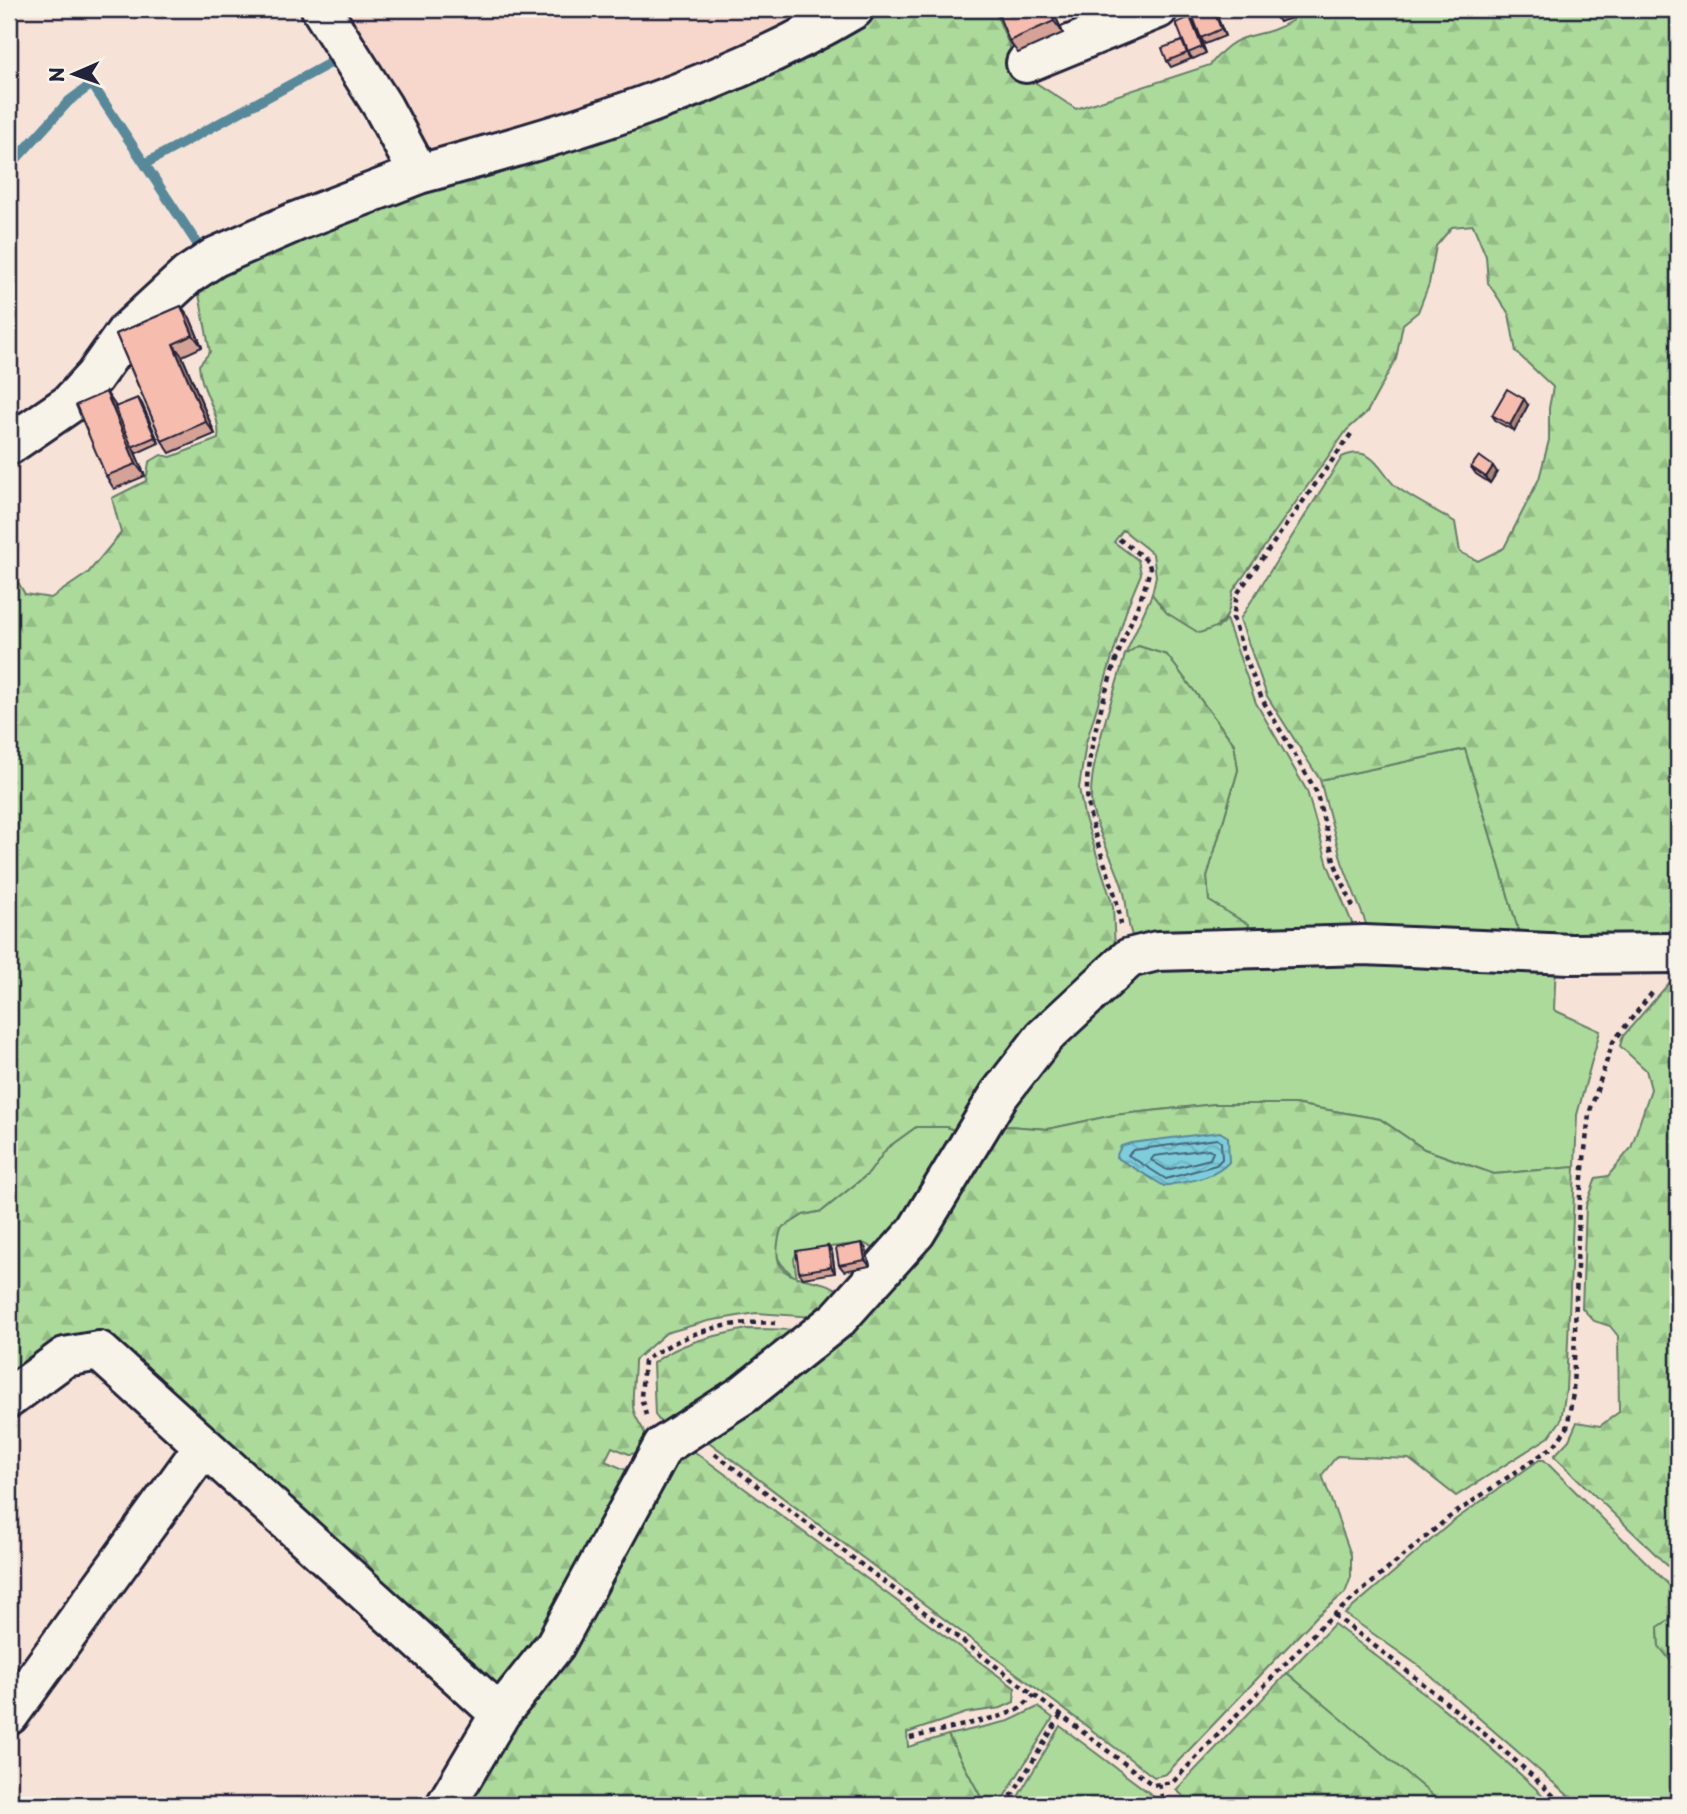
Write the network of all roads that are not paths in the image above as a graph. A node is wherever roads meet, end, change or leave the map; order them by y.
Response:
1 (321, 9) edge
2 (854, 9) edge
3 (1158, 9) edge
4 (1026, 63) dead end
5 (419, 174) junction
6 (9, 446) edge
7 (1670, 967) edge
8 (9, 1398) edge
9 (204, 1446) junction
10 (500, 1714) junction
11 (9, 1715) edge
12 (446, 1805) edge

1 - 5 street
2 - 5 street
3 - 4 street
5 - 6 street
7 - 10 street
8 - 9 street
9 - 10 street
9 - 11 street
10 - 12 street

